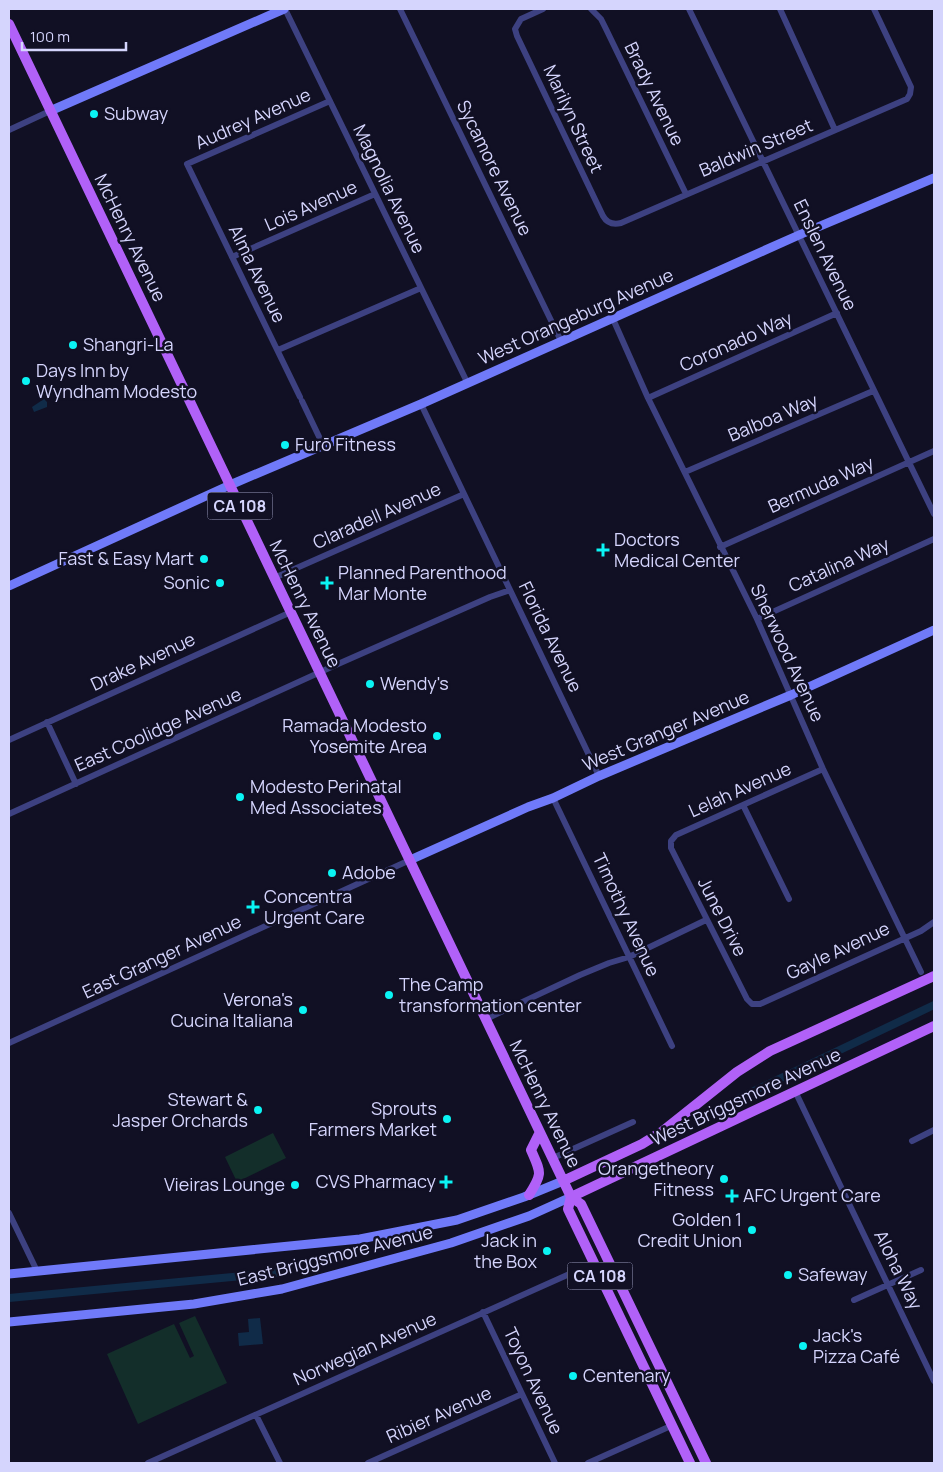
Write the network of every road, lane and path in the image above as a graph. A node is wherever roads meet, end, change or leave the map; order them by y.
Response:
1 (284, 9) edge
2 (400, 9) edge
3 (543, 9) edge
4 (591, 9) edge
5 (689, 9) edge
6 (780, 9) edge
7 (874, 9) edge
8 (9, 24) edge
9 (330, 101) junction
10 (50, 111) junction
11 (9, 130) edge
12 (835, 130) junction
13 (763, 162) junction
14 (187, 164) joint
15 (934, 178) edge
16 (375, 194) junction
17 (686, 194) junction
18 (610, 223) joint
19 (799, 235) junction
20 (232, 257) junction
21 (421, 288) junction
22 (837, 313) junction
23 (613, 319) junction
24 (561, 341) junction
25 (278, 350) junction
26 (467, 382) junction
27 (873, 391) junction
28 (648, 398) junction
29 (421, 404) junction
30 (324, 445) junction
31 (934, 451) edge
32 (909, 462) junction
33 (684, 472) junction
34 (230, 486) junction
35 (464, 494) junction
36 (934, 514) edge
37 (934, 540) edge
38 (720, 547) junction
39 (274, 578) junction
40 (9, 586) edge
41 (510, 590) junction
42 (290, 612) junction
43 (757, 619) junction
44 (934, 630) edge
45 (320, 673) junction
46 (791, 695) junction
47 (47, 722) junction
48 (9, 740) edge
49 (823, 769) junction
50 (599, 776) junction
51 (76, 784) junction
52 (553, 798) junction
53 (743, 805) junction
54 (9, 814) edge
55 (671, 841) joint
56 (410, 860) junction
57 (788, 898) dead end
58 (706, 920) junction
59 (934, 922) edge
60 (905, 937) junction
61 (629, 957) junction
62 (921, 972) dead end
63 (934, 976) edge
64 (752, 1004) joint
65 (486, 1019) junction
66 (934, 1026) edge
67 (9, 1043) edge
68 (672, 1046) dead end
69 (795, 1091) junction
70 (633, 1122) dead end
71 (934, 1130) edge
72 (540, 1132) junction
73 (912, 1141) dead end
74 (552, 1158) junction
75 (564, 1181) junction
76 (529, 1195) junction
77 (571, 1198) junction
78 (9, 1213) edge
79 (594, 1262) junction
80 (921, 1270) dead end
81 (37, 1271) junction
82 (9, 1274) edge
83 (888, 1285) junction
84 (854, 1300) dead end
85 (483, 1312) junction
86 (9, 1322) edge
87 (934, 1381) edge
88 (522, 1394) junction
89 (256, 1415) junction
90 (673, 1425) junction
91 (148, 1463) edge
92 (280, 1463) edge
93 (368, 1463) edge
94 (555, 1463) edge
95 (588, 1463) edge
96 (690, 1463) edge
97 (706, 1463) edge

1 - 9 street, Magnolia Avenue
1 - 10 street
2 - 24 street, Sycamore Avenue
3 - 18 street, Marilyn Street
4 - 17 street, Brady Avenue
5 - 13 street, Enslen Avenue
6 - 12 street
7 - 12 street, Baldwin Street
8 - 10 main road, McHenry Avenue / CA 108
9 - 14 street, Audrey Avenue
9 - 16 street, Magnolia Avenue
10 - 11 street
10 - 34 main road, McHenry Avenue / CA 108
12 - 13 street, Baldwin Street
13 - 17 street, Baldwin Street
13 - 19 street, Enslen Avenue
14 - 20 street, Alma Avenue
15 - 19 street, West Orangeburg Avenue
16 - 20 street, Lois Avenue
16 - 21 street, Magnolia Avenue
17 - 18 street, Baldwin Street
19 - 22 street, Enslen Avenue
19 - 23 street, West Orangeburg Avenue
20 - 25 street, Alma Avenue
21 - 25 street
21 - 26 street, Magnolia Avenue
22 - 27 street, Enslen Avenue
22 - 28 street, Coronado Way
23 - 24 street, West Orangeburg Avenue
23 - 28 street, Sherwood Avenue
24 - 26 street, West Orangeburg Avenue
25 - 30 street, Alma Avenue
26 - 29 street, West Orangeburg Avenue
27 - 32 street, Enslen Avenue
27 - 33 street, Balboa Way
28 - 33 street, Sherwood Avenue
29 - 30 street, West Orangeburg Avenue
29 - 35 street, Florida Avenue
30 - 34 street, West Orangeburg Avenue
31 - 32 street, Bermuda Way
32 - 36 street, Enslen Avenue
32 - 38 street, Bermuda Way
33 - 38 street, Sherwood Avenue
34 - 39 main road, McHenry Avenue / CA 108
34 - 40 street, West Orangeburg Avenue
35 - 39 street, Claradell Avenue
35 - 41 street, Florida Avenue
37 - 43 street, Catalina Way
38 - 43 street, Sherwood Avenue
39 - 42 main road, McHenry Avenue / CA 108
41 - 45 street, East Coolidge Avenue
41 - 50 street, Florida Avenue
42 - 45 main road, McHenry Avenue / CA 108
42 - 47 street, Drake Avenue
43 - 46 street, Sherwood Avenue
44 - 46 street, West Granger Avenue
45 - 51 street, East Coolidge Avenue
45 - 56 main road, McHenry Avenue / CA 108
46 - 49 street, Sherwood Avenue
46 - 50 street, West Granger Avenue
47 - 48 street, Drake Avenue
47 - 51 street
49 - 53 street, Lelah Avenue
49 - 60 street, Sherwood Avenue
50 - 52 street, West Granger Avenue
51 - 54 street, East Coolidge Avenue
52 - 56 street, West Granger Avenue
52 - 61 street, Timothy Avenue
53 - 55 street, Lelah Avenue
53 - 57 street
55 - 58 street, June Drive
56 - 65 main road, McHenry Avenue / CA 108
56 - 67 street, East Granger Avenue
58 - 61 street
58 - 64 street, June Drive
59 - 60 street, Gayle Avenue
60 - 62 street, Sherwood Avenue
60 - 64 street, Gayle Avenue
61 - 65 street
61 - 68 street, Timothy Avenue
63 - 75 main road, West Briggsmore Avenue
65 - 72 main road, McHenry Avenue / CA 108
66 - 69 main road, West Briggsmore Avenue
69 - 77 main road, West Briggsmore Avenue
69 - 83 street, Aloha Way
70 - 74 street
71 - 73 street
72 - 74 main road, McHenry Avenue / CA 108
72 - 76 main road
74 - 75 main road, McHenry Avenue / CA 108
75 - 76 street, East Briggsmore Avenue
75 - 77 main road, McHenry Avenue / CA 108
76 - 81 street, East Briggsmore Avenue
77 - 79 main road, McHenry Avenue / CA 108
77 - 86 street, East Briggsmore Avenue
77 - 97 main road, McHenry Avenue / CA 108
78 - 81 street
79 - 85 street, Norwegian Avenue
79 - 90 main road, McHenry Avenue / CA 108
80 - 83 street
81 - 82 street, East Briggsmore Avenue
83 - 84 street
83 - 87 street, Aloha Way
85 - 88 street, Toyon Avenue
85 - 89 street, Norwegian Avenue
88 - 93 street, Ribier Avenue
88 - 94 street, Toyon Avenue
89 - 91 street, Norwegian Avenue
89 - 92 street
90 - 95 street
90 - 96 main road, McHenry Avenue / CA 108

